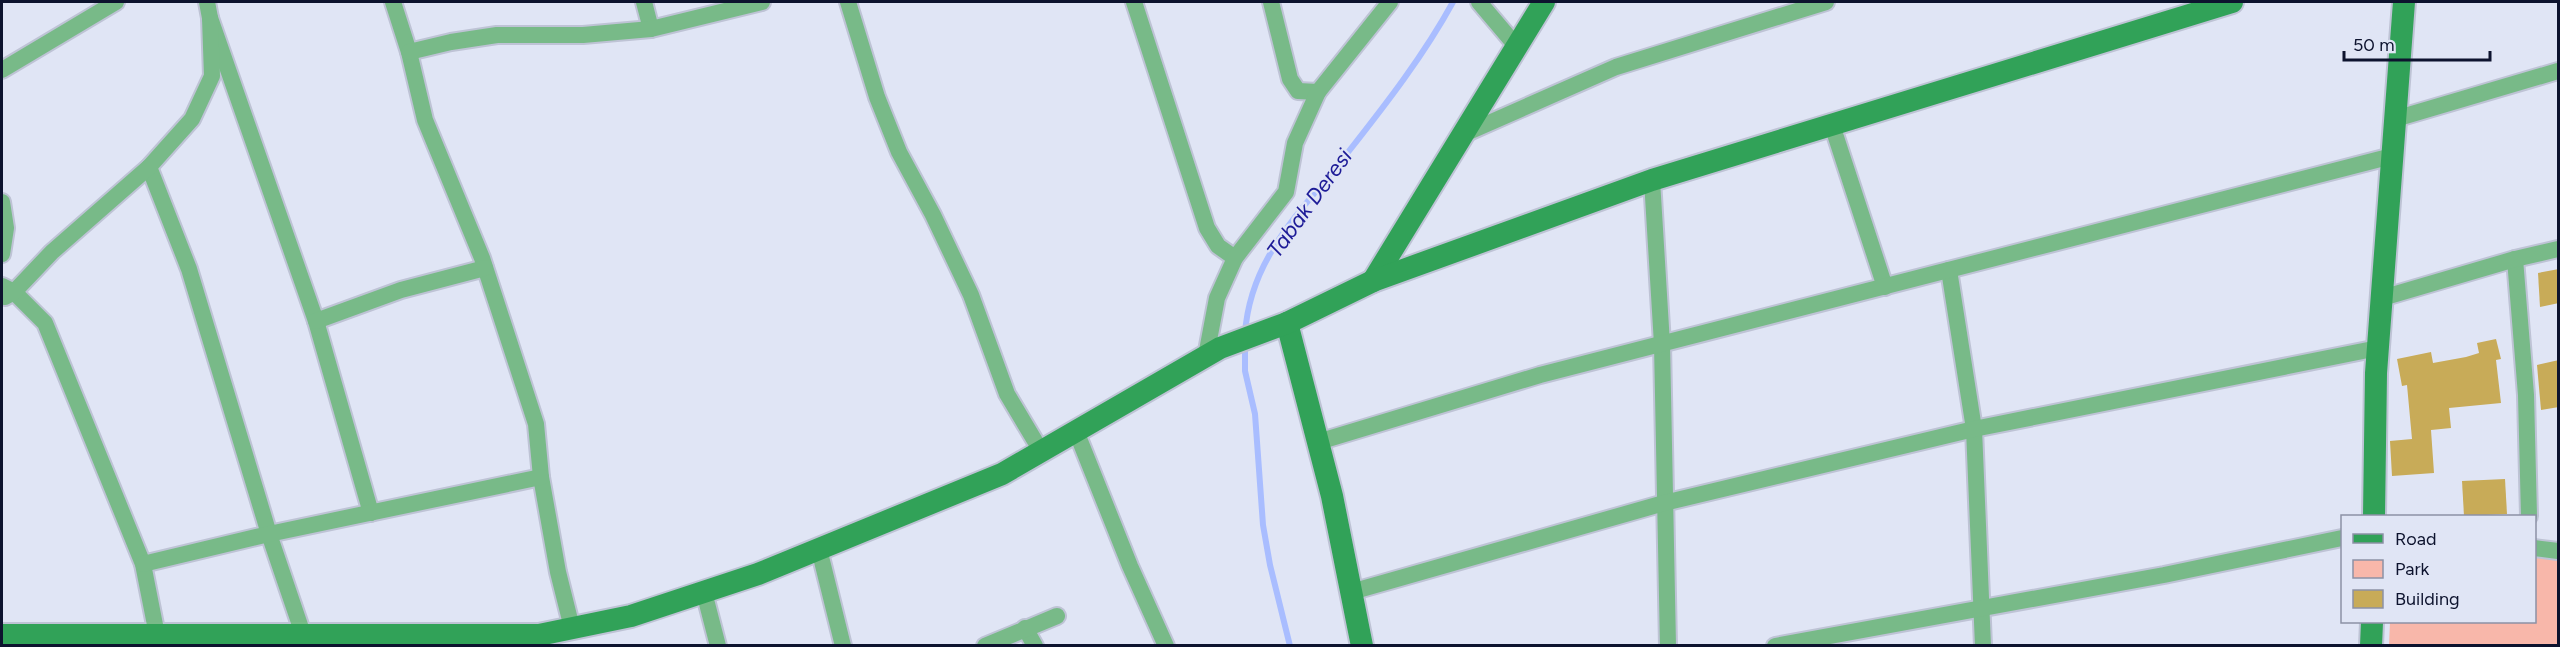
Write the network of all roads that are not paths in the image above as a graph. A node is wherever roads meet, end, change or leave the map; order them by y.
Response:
1 (116, 2) edge
2 (207, 2) edge
3 (393, 2) edge
4 (644, 2) edge
5 (762, 2) edge
6 (848, 2) edge
7 (1134, 2) edge
8 (1271, 2) edge
9 (1390, 2) edge
10 (1479, 2) edge
11 (1544, 2) edge
12 (1826, 2) edge
13 (2232, 2) edge
14 (2404, 2) edge
15 (210, 18) junction
16 (651, 29) junction
17 (1516, 47) junction
18 (409, 52) junction
19 (2, 70) edge
20 (2559, 72) edge
21 (1318, 92) junction
22 (2395, 119) junction
23 (1832, 125) junction
24 (1464, 134) junction
25 (2392, 156) junction
26 (149, 167) junction
27 (1652, 180) junction
28 (2, 202) edge
29 (2559, 249) edge
30 (2, 254) edge
31 (1235, 258) junction
32 (2515, 259) junction
33 (485, 268) junction
34 (1949, 270) junction
35 (1373, 281) junction
36 (1885, 287) junction
37 (6, 292) edge
38 (2382, 298) junction
39 (316, 321) junction
40 (1278, 326) junction
41 (1662, 344) junction
42 (2378, 348) junction
43 (1213, 352) junction
44 (1974, 429) junction
45 (1076, 431) junction
46 (1318, 442) junction
47 (1041, 452) junction
48 (541, 477) junction
49 (1664, 503) junction
50 (371, 513) junction
51 (2374, 515) edge
52 (2529, 515) edge
53 (269, 534) junction
54 (2341, 538) edge
55 (2536, 548) edge
56 (819, 549) junction
57 (2559, 551) edge
58 (143, 564) junction
59 (704, 592) junction
60 (1351, 592) junction
61 (1980, 608) junction
62 (1057, 615) dead end
63 (2372, 623) edge
64 (1025, 628) junction
65 (303, 633) junction
66 (2, 635) edge
67 (157, 635) junction
68 (575, 637) edge
69 (195, 640) edge
70 (533, 640) edge
71 (39, 641) edge
72 (718, 645) edge
73 (843, 645) edge
74 (985, 645) edge
75 (1035, 645) edge
76 (1166, 645) edge
77 (1362, 645) edge
78 (1668, 645) edge
79 (1775, 645) edge
80 (1983, 645) edge
81 (2371, 645) edge

1 - 19 street
2 - 15 street
3 - 18 street
4 - 16 street
5 - 16 street
6 - 47 street
7 - 31 street
8 - 21 street
9 - 21 street
10 - 17 street
11 - 17 street
12 - 24 street
13 - 23 street
14 - 22 street
15 - 26 street
15 - 39 street
16 - 18 street
17 - 24 street
18 - 33 street
20 - 22 street
21 - 31 street
22 - 25 street
23 - 27 street
23 - 36 street
24 - 35 street
25 - 34 street
25 - 38 street
26 - 37 street
26 - 53 street
27 - 35 street
27 - 41 street
28 - 30 street
29 - 32 street
31 - 43 street
32 - 38 street
32 - 52 street
33 - 39 street
33 - 48 street
34 - 36 street
34 - 44 street
35 - 40 street
36 - 41 street
37 - 58 street
38 - 42 street
39 - 50 street
40 - 43 street
40 - 46 street
41 - 46 street
41 - 49 street
42 - 44 street
42 - 51 street
43 - 45 street
44 - 49 street
44 - 61 street
45 - 47 street
45 - 76 street
46 - 60 street
47 - 56 street
48 - 50 street
48 - 68 street
49 - 60 street
49 - 78 street
50 - 53 street
53 - 58 street
53 - 65 street
54 - 61 street
55 - 57 street
56 - 59 street
56 - 73 street
58 - 67 street
59 - 68 street
59 - 72 street
60 - 77 street
61 - 79 street
61 - 80 street
62 - 64 street
63 - 81 street
64 - 74 street
64 - 75 street
65 - 69 street
65 - 70 street
66 - 71 street
67 - 69 street
67 - 71 street
68 - 70 street

